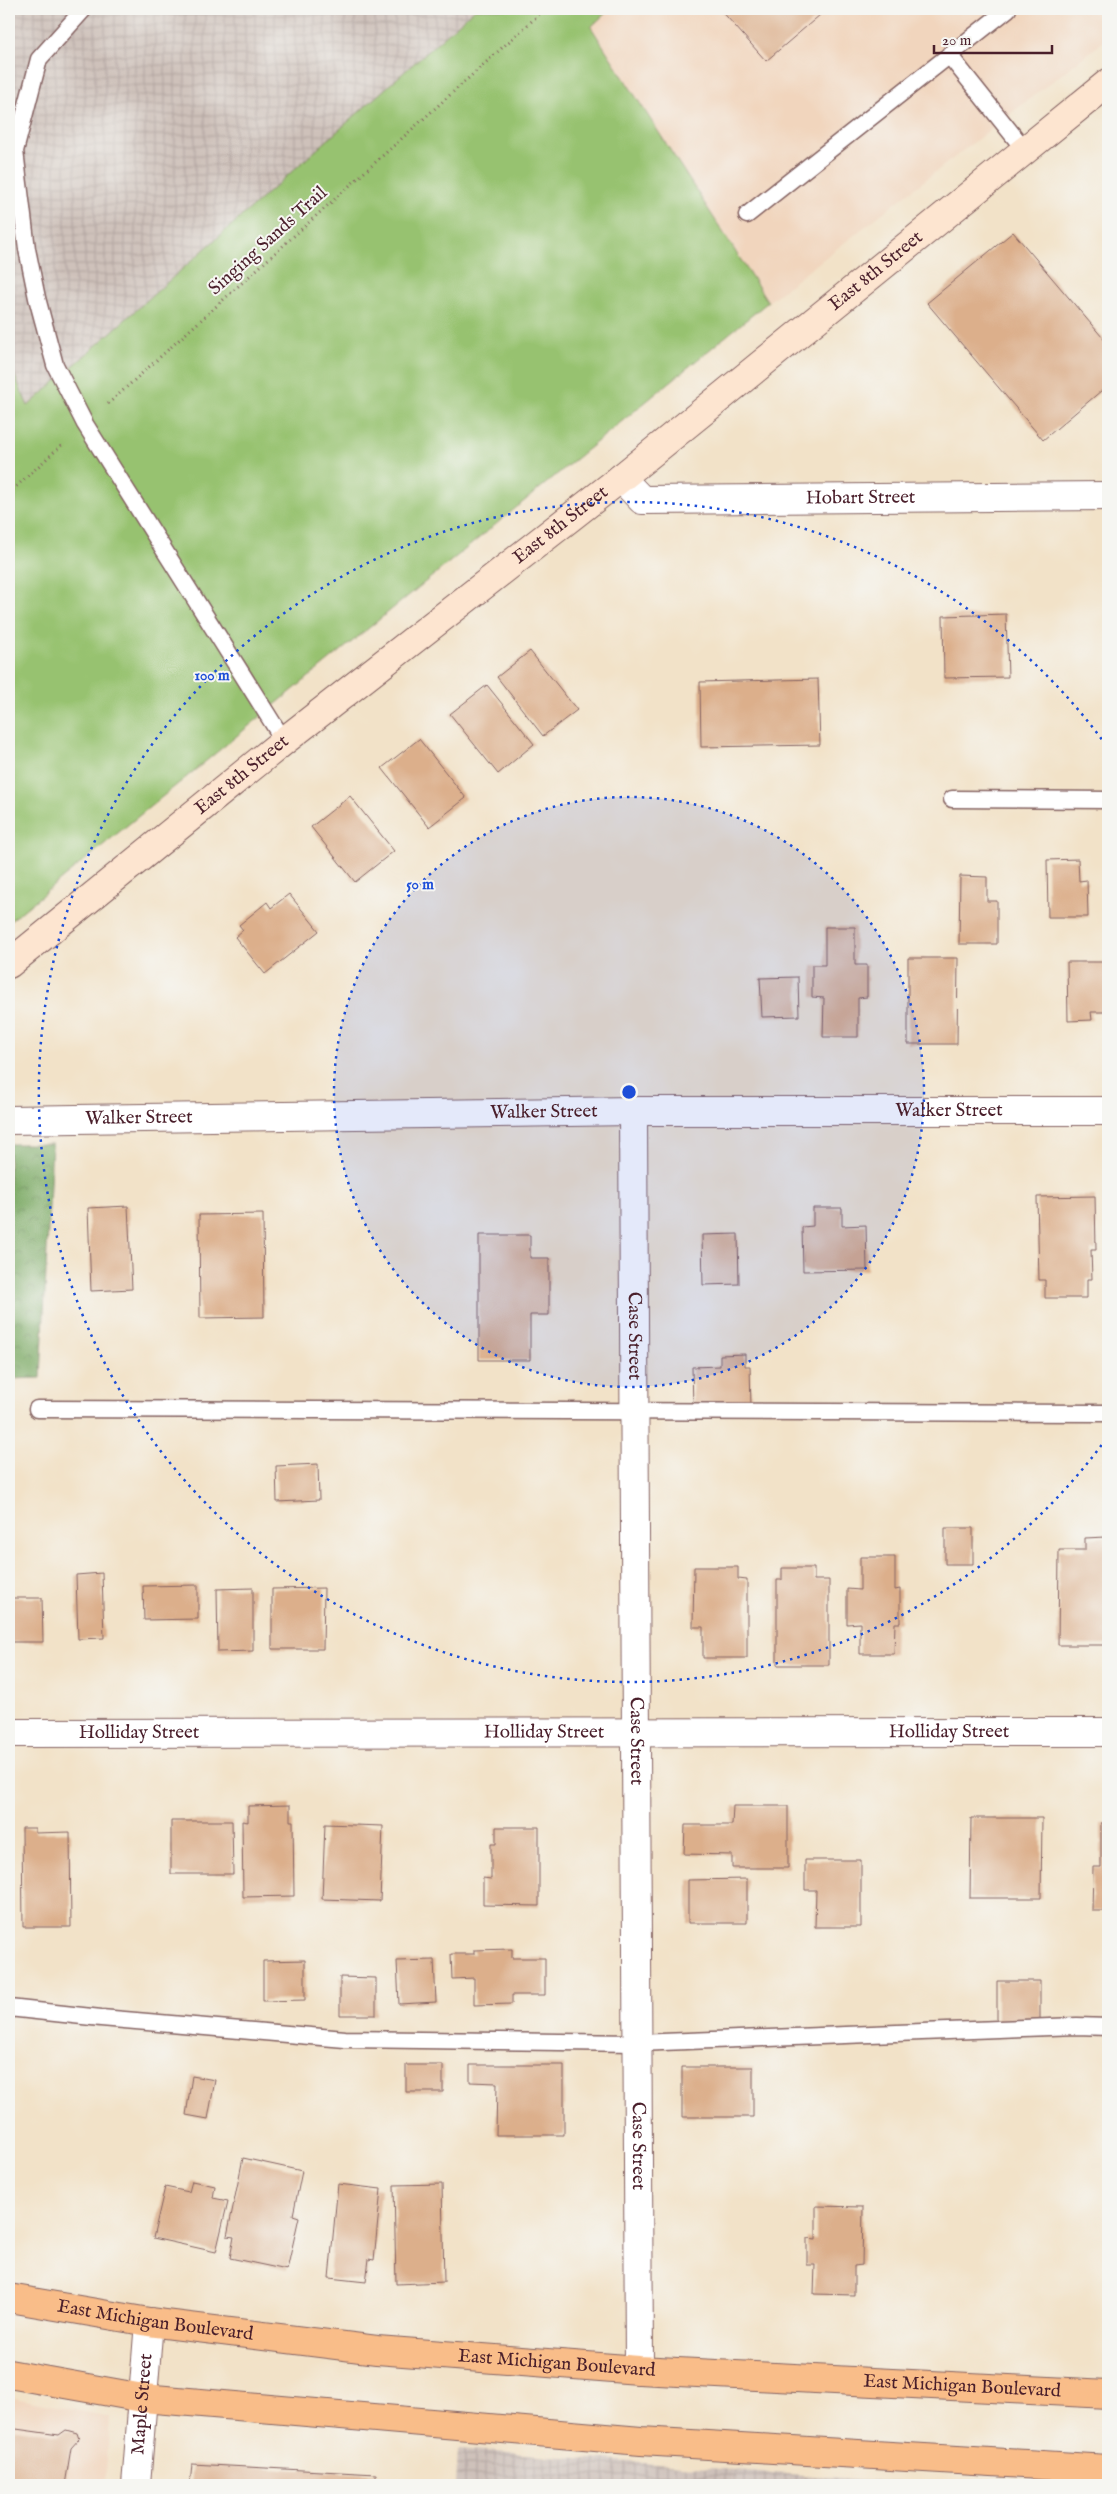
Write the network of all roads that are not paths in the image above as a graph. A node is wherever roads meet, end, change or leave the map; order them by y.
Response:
1 (84, 9) edge
2 (1008, 9) edge
3 (949, 55) junction
4 (1108, 83) edge
5 (1024, 149) junction
6 (747, 215) dead end
7 (621, 478) junction
8 (1108, 496) edge
9 (284, 741) junction
10 (952, 799) dead end
11 (1108, 800) edge
12 (9, 964) edge
13 (633, 1111) junction
14 (1108, 1111) edge
15 (9, 1120) edge
16 (37, 1409) dead end
17 (634, 1411) junction
18 (1108, 1413) edge
19 (1108, 1732) edge
20 (9, 1733) edge
21 (635, 1734) junction
22 (9, 2008) edge
23 (1108, 2027) edge
24 (637, 2043) junction
25 (9, 2298) edge
26 (149, 2322) junction
27 (639, 2370) junction
28 (9, 2374) edge
29 (1108, 2394) edge
30 (143, 2398) junction
31 (1108, 2469) edge
32 (136, 2485) edge

1 - 9 lane
2 - 3 lane
3 - 5 lane
3 - 6 lane
4 - 5 street, East 8th Street
5 - 7 street, East 8th Street
7 - 8 street, Hobart Street
7 - 9 street, East 8th Street
9 - 12 street, East 8th Street
10 - 11 lane
13 - 14 street, Walker Street
13 - 15 street, Walker Street
13 - 17 street, Case Street
16 - 17 lane
17 - 18 lane
17 - 21 street, Case Street
19 - 21 street, Holliday Street
20 - 21 street, Holliday Street
21 - 24 street, Case Street
22 - 24 lane
23 - 24 lane
24 - 27 street, Case Street
25 - 26 main road, East Michigan Boulevard
26 - 27 main road, East Michigan Boulevard
26 - 30 street, Maple Street
27 - 29 main road, East Michigan Boulevard
28 - 30 main road
30 - 31 main road
30 - 32 street, Maple Street

